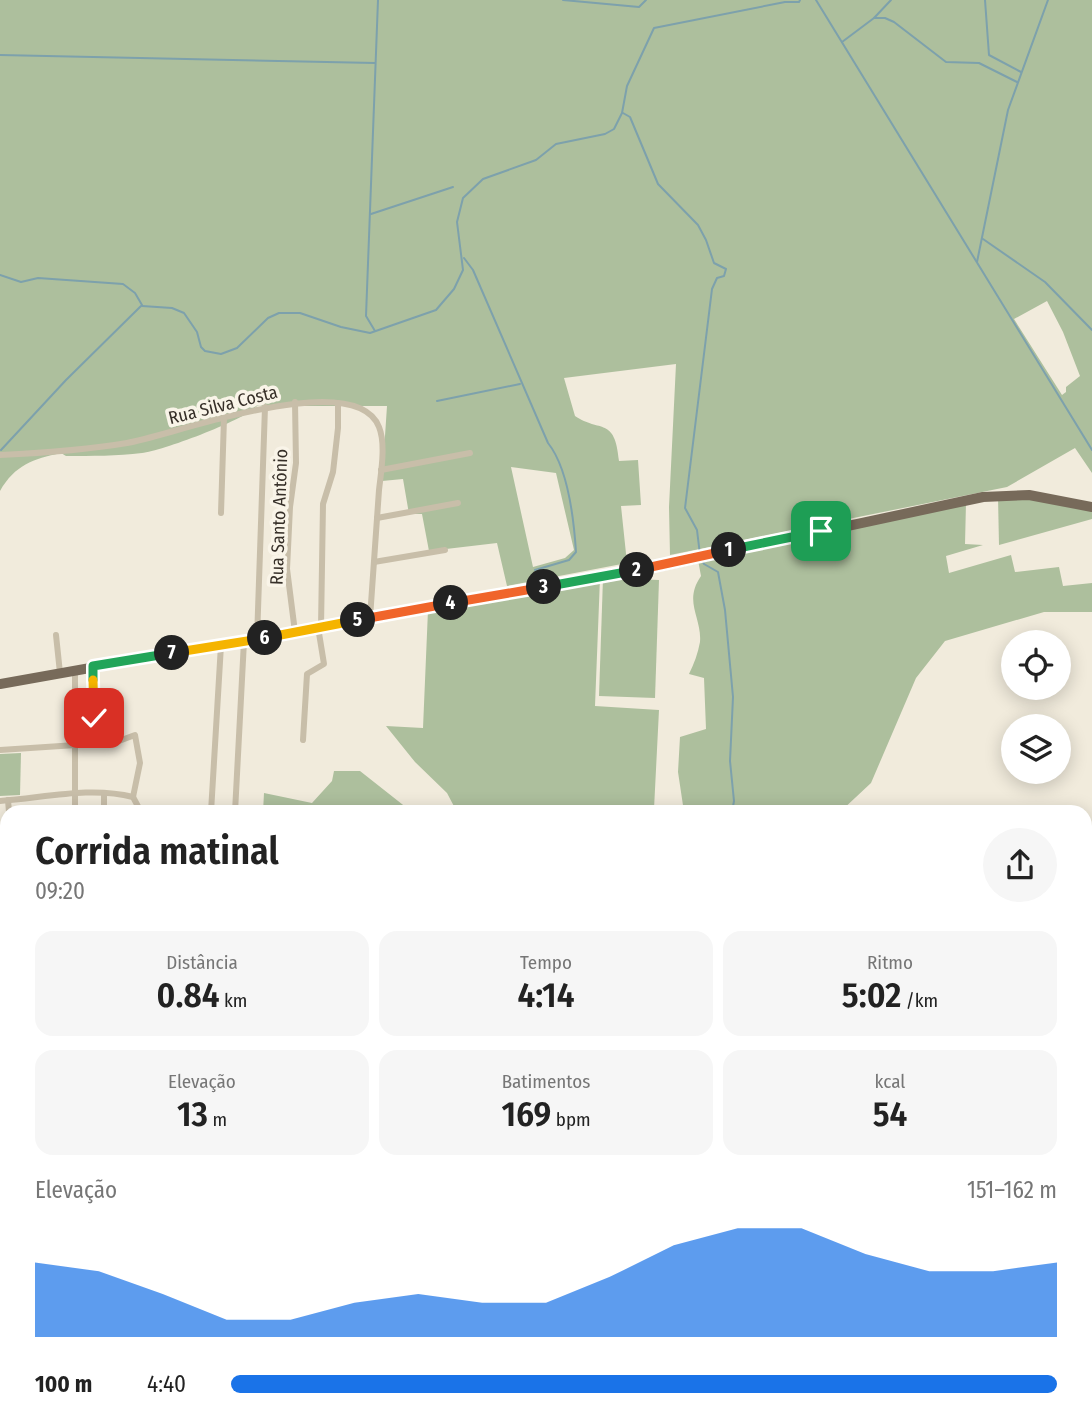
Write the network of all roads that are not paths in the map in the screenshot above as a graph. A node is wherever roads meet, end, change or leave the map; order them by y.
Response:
1 (295, 402) junction
2 (338, 403) junction
3 (265, 407) junction
4 (224, 418) junction
5 (470, 453) dead end
6 (0, 455) edge
7 (381, 470) junction
8 (458, 503) dead end
9 (1092, 507) edge
10 (221, 513) dead end
11 (377, 518) junction
12 (445, 550) dead end
13 (374, 562) junction
14 (370, 618) junction
15 (320, 627) junction
16 (295, 632) junction
17 (56, 635) dead end
18 (257, 639) junction
19 (244, 641) junction
20 (222, 645) junction
21 (93, 666) junction
22 (75, 670) junction
23 (60, 673) junction
24 (0, 684) edge
25 (94, 718) dead end
26 (303, 740) dead end
27 (76, 745) junction
28 (108, 745) dead end
29 (0, 750) edge
30 (77, 793) junction
31 (104, 793) junction
32 (133, 797) junction
33 (8, 800) junction
34 (0, 801) edge
35 (8, 805) edge
36 (76, 805) edge
37 (104, 805) edge
38 (137, 805) edge
39 (211, 805) edge
40 (235, 805) edge

1 - 2 street, Rua Silva Costa
1 - 3 street, Rua Silva Costa
1 - 16 street, Rua Santo Antônio
2 - 7 street, Rua Silva Costa
2 - 15 street
3 - 4 street, Rua Silva Costa
3 - 18 street
4 - 6 street, Rua Silva Costa
4 - 10 street
5 - 7 street
7 - 11 street, Rua Silva Costa
8 - 11 street
9 - 14 main road
11 - 13 street, Rua Silva Costa
12 - 13 street
13 - 14 street, Rua Silva Costa
14 - 15 main road
15 - 16 main road
15 - 26 street
16 - 18 main road
17 - 23 street
18 - 19 main road
19 - 20 main road
19 - 40 street
20 - 21 main road
20 - 39 street
21 - 22 main road
21 - 25 street
22 - 23 main road
22 - 27 street
23 - 24 main road
27 - 29 street
27 - 30 street
28 - 32 street
30 - 31 street
30 - 33 street
30 - 36 street
31 - 32 street
31 - 37 street
32 - 38 street
33 - 34 street
33 - 35 street

